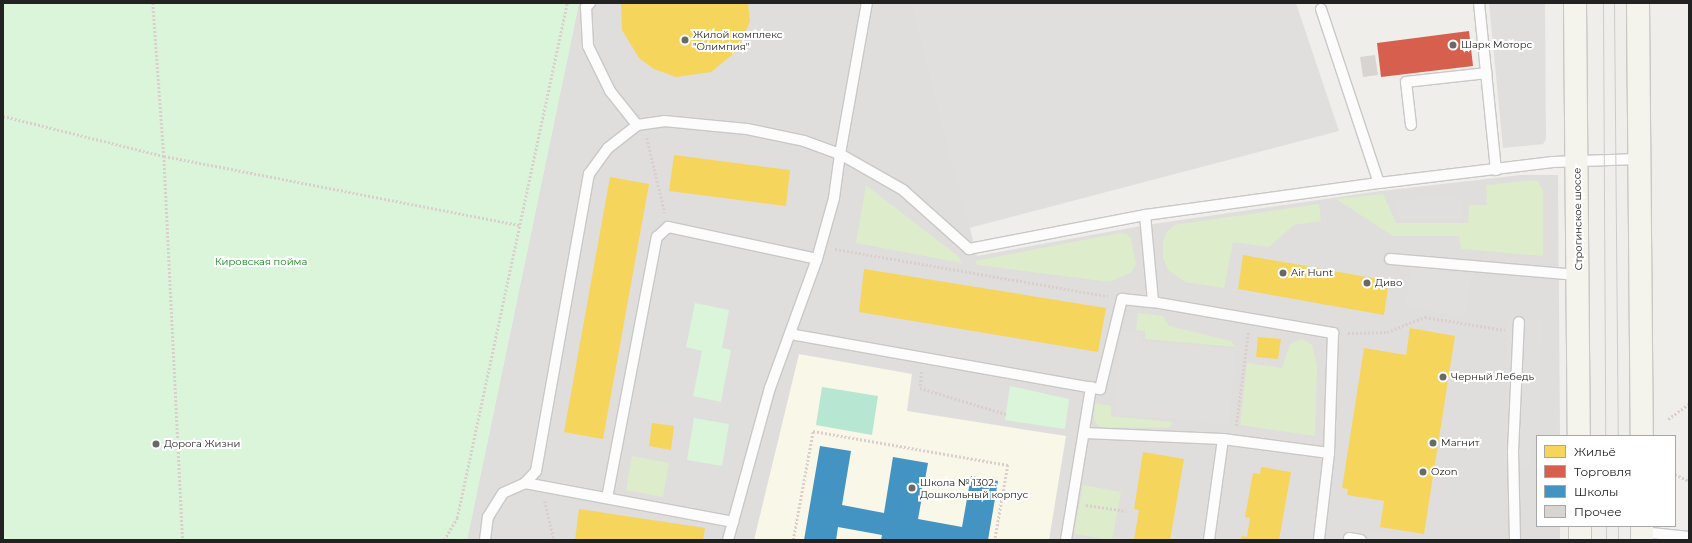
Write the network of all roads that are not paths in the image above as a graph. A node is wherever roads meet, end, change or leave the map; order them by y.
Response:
1 (590, 3) edge
2 (866, 3) edge
3 (1479, 3) edge
4 (1575, 3) edge
5 (1638, 3) edge
6 (1321, 9) dead end
7 (1486, 72) junction
8 (1411, 125) dead end
9 (637, 126) junction
10 (840, 154) junction
11 (1639, 159) junction
12 (1577, 160) junction
13 (1496, 170) junction
14 (1379, 183) junction
15 (1145, 215) junction
16 (817, 259) junction
17 (1390, 259) dead end
18 (1578, 275) junction
19 (1152, 302) junction
20 (1518, 327) road end
21 (790, 334) junction
22 (1091, 387) junction
23 (1084, 433) junction
24 (1579, 435) edge
25 (1642, 435) edge
26 (1223, 438) junction
27 (1329, 452) junction
28 (525, 482) junction
29 (607, 498) junction
30 (733, 522) junction
31 (1580, 527) edge
32 (1642, 533) edge
33 (1689, 537) edge
34 (1349, 538) dead end
35 (485, 540) edge
36 (728, 540) edge
37 (1066, 540) edge
38 (1210, 540) edge
39 (1319, 540) edge
40 (1361, 540) edge
41 (1515, 540) edge
42 (1580, 540) edge

1 - 9 lane
2 - 10 lane
3 - 7 lane
4 - 12 main road, Строгинское шоссе
5 - 11 main road
6 - 14 lane
7 - 8 lane
7 - 13 lane
9 - 10 lane
9 - 28 lane
10 - 15 lane
10 - 16 lane
11 - 12 lane
11 - 25 main road
12 - 13 lane
12 - 18 main road, Строгинское шоссе
13 - 14 lane
14 - 15 lane
15 - 19 lane
16 - 21 lane
16 - 29 lane
17 - 18 lane
18 - 24 main road, Строгинское шоссе
19 - 22 lane
19 - 27 lane
20 - 41 lane
21 - 22 lane
21 - 30 lane
22 - 23 lane
23 - 26 lane
23 - 37 lane
26 - 27 lane
26 - 38 lane
27 - 39 lane
28 - 29 lane
28 - 35 lane
29 - 30 lane
30 - 36 lane
31 - 42 main road
32 - 33 lane
34 - 40 lane

